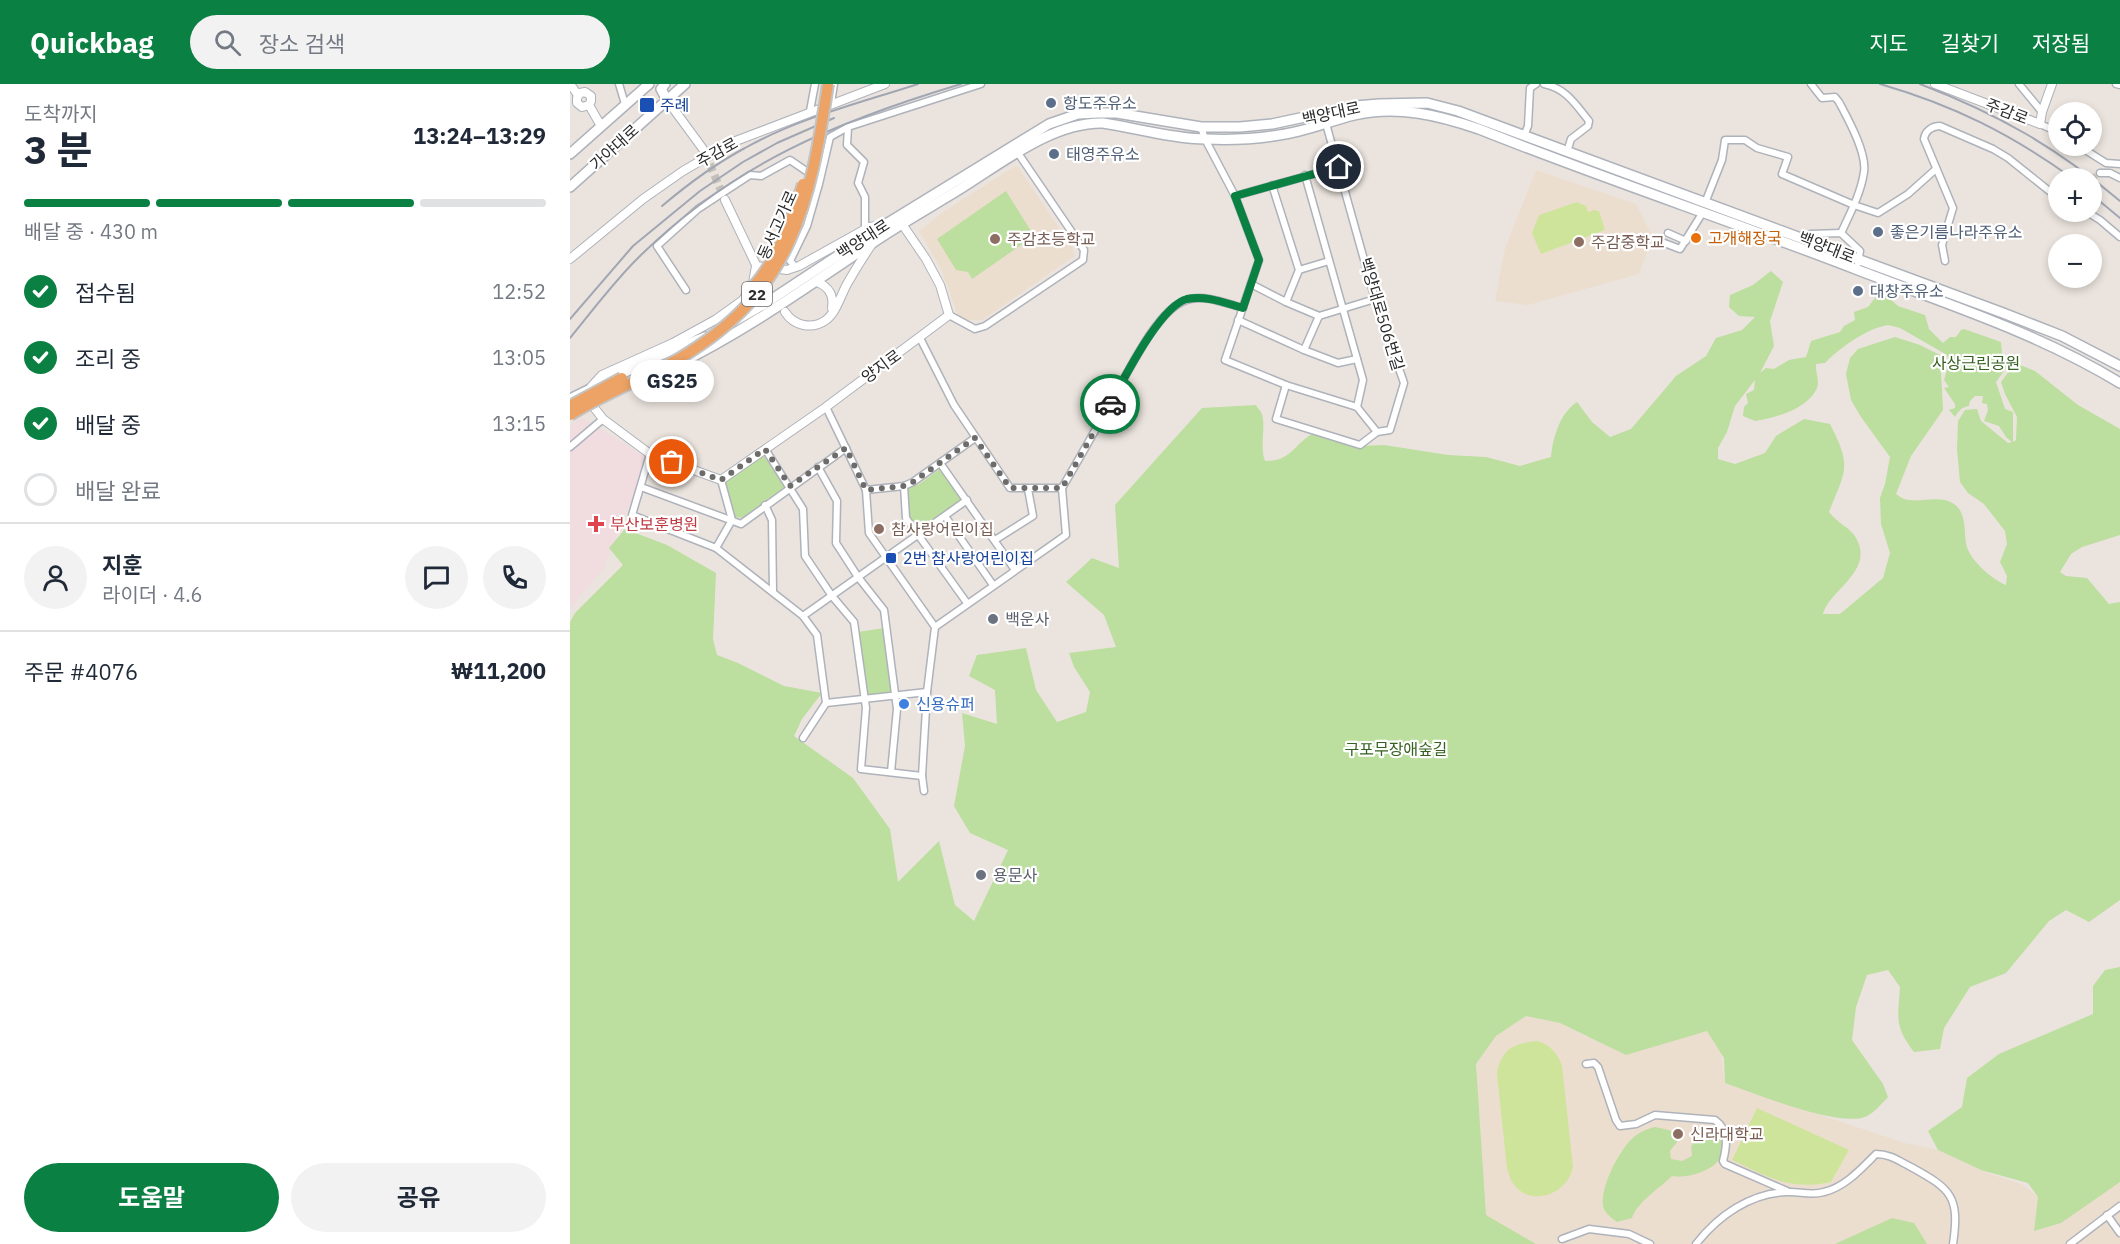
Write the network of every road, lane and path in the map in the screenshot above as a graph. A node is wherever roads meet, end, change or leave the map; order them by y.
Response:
1 (570, 84) edge
2 (580, 84) edge
3 (619, 84) edge
4 (649, 84) edge
5 (664, 84) edge
6 (685, 84) edge
7 (815, 84) edge
8 (822, 84) edge
9 (828, 84) edge
10 (834, 84) edge
11 (885, 84) edge
12 (981, 84) edge
13 (1536, 84) edge
14 (1544, 84) edge
15 (1811, 84) edge
16 (1935, 84) edge
17 (2019, 84) edge
18 (2052, 84) edge
19 (581, 94) junction
20 (667, 100) junction
21 (831, 103) junction
22 (625, 104) junction
23 (589, 105) junction
24 (810, 111) junction
25 (2042, 112) junction
26 (1325, 119) junction
27 (2040, 124) junction
28 (601, 126) junction
29 (848, 127) junction
30 (1201, 127) junction
31 (2048, 128) edge
32 (1524, 136) junction
33 (1205, 139) junction
34 (703, 149) tunnel mouth
35 (1567, 152) junction
36 (1018, 153) junction
37 (570, 154) edge
38 (2094, 156) edge
39 (2120, 164) edge
40 (1339, 167) junction
41 (1936, 169) junction
42 (2102, 173) edge
43 (1305, 176) junction
44 (2120, 178) edge
45 (820, 180) junction
46 (1272, 185) junction
47 (570, 187) edge
48 (2048, 190) edge
49 (1235, 196) junction
50 (725, 200) tunnel mouth
51 (1854, 205) junction
52 (1704, 208) junction
53 (900, 221) junction
54 (2102, 222) edge
55 (886, 225) junction
56 (865, 229) junction
57 (1668, 233) dead end
58 (1842, 233) junction
59 (2120, 237) edge
60 (1807, 240) junction
61 (1686, 241) junction
62 (1659, 242) dead end
63 (873, 243) junction
64 (570, 259) edge
65 (1859, 259) junction
66 (1329, 261) junction
67 (1945, 261) dead end
68 (756, 266) junction
69 (796, 267) junction
70 (1299, 270) junction
71 (1858, 270) junction
72 (817, 282) junction
73 (1251, 284) junction
74 (687, 290) dead end
75 (769, 291) dead end
76 (1375, 298) junction
77 (1286, 302) junction
78 (1243, 308) junction
79 (1344, 308) junction
80 (785, 312) dead end
81 (831, 315) junction
82 (949, 315) junction
83 (1319, 316) junction
84 (1239, 320) junction
85 (920, 338) junction
86 (1304, 350) junction
87 (1357, 359) junction
88 (2120, 366) edge
89 (2120, 383) edge
90 (1286, 385) junction
91 (586, 391) junction
92 (570, 399) edge
93 (592, 405) junction
94 (570, 406) edge
95 (826, 407) junction
96 (1357, 407) junction
97 (570, 416) edge
98 (603, 419) junction
99 (1377, 432) junction
100 (975, 438) junction
101 (570, 447) edge
102 (846, 448) junction
103 (765, 449) junction
104 (650, 454) junction
105 (940, 463) junction
106 (818, 467) junction
107 (721, 480) junction
108 (790, 486) junction
109 (904, 486) junction
110 (641, 487) junction
111 (1062, 488) junction
112 (1028, 489) junction
113 (866, 490) junction
114 (967, 500) junction
115 (765, 505) junction
116 (945, 516) junction
117 (732, 520) junction
118 (918, 535) junction
119 (995, 540) junction
120 (716, 548) junction
121 (885, 558) junction
122 (1016, 570) junction
123 (858, 577) junction
124 (993, 585) junction
125 (773, 592) junction
126 (832, 596) junction
127 (967, 603) junction
128 (803, 616) junction
129 (935, 627) junction
130 (927, 692) junction
131 (895, 696) junction
132 (864, 699) junction
133 (826, 704) junction
134 (803, 738) dead end
135 (891, 772) junction
136 (922, 776) junction
137 (924, 792) dead end
138 (1586, 1064) dead end
139 (1788, 1191) junction
140 (2120, 1206) edge
141 (2107, 1215) junction
142 (2120, 1233) edge
143 (1562, 1239) dead end
144 (1650, 1244) edge
145 (1696, 1244) edge
146 (1953, 1244) edge
147 (2070, 1244) edge

1 - 19 street
2 - 19 street
3 - 22 street
4 - 22 main road, 가야대로
5 - 20 main road
6 - 20 main road, 가야대로
7 - 24 street
8 - 94 highway, 동서고가로 / 22, bridge
9 - 97 highway, 동서고가로 / 22, bridge
10 - 21 street
11 - 21 street, 주감로
12 - 29 street
13 - 32 street
14 - 35 street
15 - 51 street
16 - 27 street, 주감로
17 - 25 street
18 - 25 street, 주감로
19 - 23 street
19 - 23 street
20 - 34 street
20 - 47 main road, 가야대로
21 - 24 street, 주감로
22 - 28 main road, 가야대로
23 - 28 street
24 - 64 street, 주감로
25 - 27 street, 주감로
26 - 30 main road, 백양대로
26 - 32 main road, 백양대로
26 - 33 main road, 백양대로
26 - 40 street, 백양대로506번길
26 - 52 main road, 백양대로
27 - 31 street
28 - 37 main road, 가야대로
29 - 45 street
29 - 56 street
30 - 33 street
30 - 53 main road, 백양대로
32 - 35 main road, 백양대로
33 - 36 main road, 백양대로
33 - 49 street
35 - 52 main road, 백양대로
36 - 53 main road, 백양대로
36 - 82 street
38 - 39 street
40 - 43 street
40 - 76 street, 백양대로506번길
41 - 48 street
41 - 51 street
41 - 67 street
42 - 44 street
43 - 46 street
43 - 66 street
45 - 69 street
45 - 74 street
46 - 49 street
46 - 70 street
49 - 73 street
50 - 68 street
51 - 52 street
51 - 58 street
52 - 60 main road, 백양대로
52 - 61 street
52 - 71 main road, 백양대로
53 - 55 main road, 백양대로
53 - 63 main road, 백양대로
53 - 82 street
54 - 59 street
55 - 56 street
55 - 91 main road, 백양대로
56 - 69 street
57 - 61 street
58 - 60 street
58 - 65 street
60 - 65 main road, 백양대로
61 - 62 street
63 - 72 main road, 백양대로
63 - 81 street
65 - 71 street
65 - 88 main road, 백양대로
66 - 70 street
66 - 79 street
68 - 69 street
68 - 75 street
68 - 91 street
70 - 77 street
71 - 89 main road, 백양대로
72 - 81 street
72 - 93 main road, 백양대로
73 - 77 street
73 - 78 street
76 - 79 street
76 - 99 street, 백양대로506번길
77 - 83 street
78 - 84 street
78 - 111 street
79 - 83 street
79 - 87 street
80 - 81 street
82 - 85 street, 양지로
83 - 86 street
84 - 86 street
84 - 90 street
85 - 95 street, 양지로
85 - 100 street
86 - 87 street
87 - 96 street
90 - 96 street
90 - 99 street, 백양대로506번길
91 - 92 main road, 백양대로
91 - 93 street
93 - 97 main road, 백양대로
93 - 98 street
95 - 102 street
95 - 103 street, 양지로
96 - 99 street
98 - 101 street
98 - 104 street
100 - 105 street
100 - 112 street
102 - 106 street
102 - 113 street
103 - 107 street, 양지로
103 - 108 street
104 - 107 street
104 - 110 street
105 - 109 street
105 - 114 street
106 - 108 street
106 - 123 street
107 - 117 street
108 - 115 street
108 - 126 street
109 - 113 street
109 - 118 street
110 - 117 street
110 - 120 street
111 - 112 street
111 - 122 street
112 - 119 street
113 - 121 street
114 - 116 street
114 - 119 street
115 - 117 street
115 - 125 street
116 - 118 street
116 - 124 street
117 - 120 street
118 - 121 street
118 - 127 street
119 - 122 street
120 - 125 street
121 - 123 street
121 - 129 street
122 - 124 street
123 - 126 street
123 - 131 street
124 - 127 street
125 - 128 street
126 - 128 street
126 - 132 street
127 - 129 street
128 - 133 street
129 - 130 street
130 - 131 street
130 - 136 street
131 - 132 street
131 - 135 street
132 - 133 street
132 - 135 street
133 - 134 street
135 - 136 street
136 - 137 street
138 - 139 street
139 - 145 street
139 - 146 street
140 - 141 street
141 - 142 street
141 - 147 street
143 - 144 street

